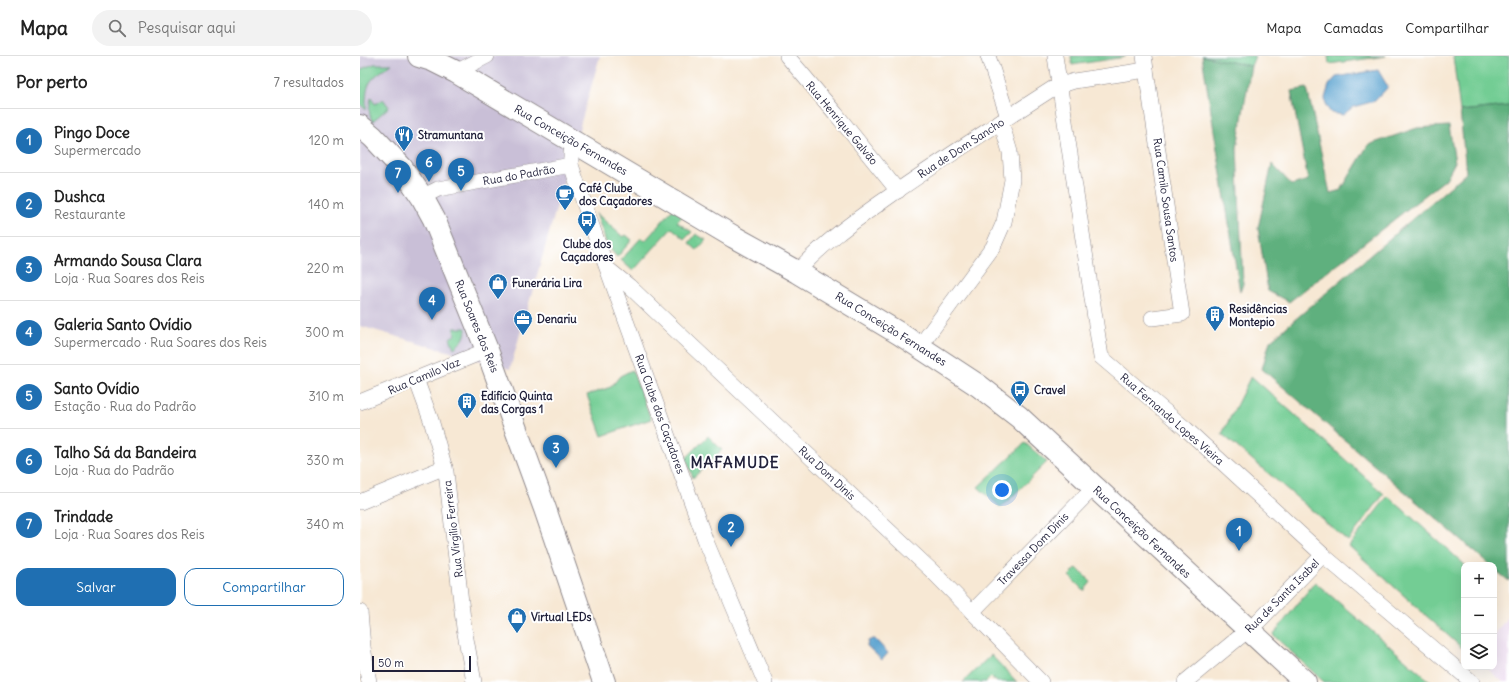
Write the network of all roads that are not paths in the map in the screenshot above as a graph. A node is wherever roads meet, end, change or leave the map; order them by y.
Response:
1 (419, 56) edge
2 (487, 56) edge
3 (787, 56) edge
4 (988, 56) edge
5 (1056, 56) edge
6 (1145, 63) edge
7 (456, 72) junction
8 (1060, 86) junction
9 (1005, 120) junction
10 (360, 126) edge
11 (574, 141) junction
12 (571, 166) junction
13 (898, 191) junction
14 (422, 197) junction
15 (608, 269) junction
16 (797, 272) junction
17 (1152, 318) dead end
18 (920, 347) junction
19 (487, 350) junction
20 (416, 379) junction
21 (360, 402) edge
22 (445, 467) junction
23 (1094, 487) junction
24 (360, 502) edge
25 (1323, 555) junction
26 (360, 612) edge
27 (972, 612) junction
28 (1248, 630) junction
29 (369, 682) edge
30 (474, 682) edge
31 (604, 682) edge
32 (765, 682) edge
33 (1041, 682) edge
34 (1185, 682) edge
35 (1305, 682) edge
36 (1472, 682) edge

1 - 7 main road, Rua Conceição Fernandes
2 - 7 street
3 - 13 street, Rua Henrique Galvão
4 - 9 street
5 - 8 street, Rua Fernando Lopes Vieira
6 - 8 street, Rua de Dom Sancho
6 - 17 street, Rua Camilo Sousa Santos
7 - 11 main road, Rua Conceição Fernandes
8 - 9 street, Rua de Dom Sancho
8 - 25 street, Rua Fernando Lopes Vieira
9 - 13 street, Rua de Dom Sancho
9 - 18 street
10 - 14 main road, Rua Soares dos Reis
11 - 12 street, Rua Clube dos Caçadores
11 - 16 main road, Rua Conceição Fernandes
12 - 14 street, Rua do Padrão
12 - 15 street, Rua Clube dos Caçadores
13 - 16 street, Rua de Dom Sancho
14 - 19 main road, Rua Soares dos Reis
15 - 27 street, Rua Dom Dinis
15 - 32 street, Rua Clube dos Caçadores
16 - 18 main road, Rua Conceição Fernandes
18 - 23 main road, Rua Conceição Fernandes
19 - 20 street, Rua Camilo Vaz
19 - 31 main road, Rua Soares dos Reis
20 - 21 street, Rua Camilo Vaz
20 - 22 street, Rua Virgílio Ferreira
22 - 24 street
22 - 30 street, Rua Virgílio Ferreira
23 - 27 street, Travessa Dom Dinis
23 - 28 main road, Rua Conceição Fernandes
25 - 28 street, Rua de Santa Isabel
25 - 36 street, Rua Fernando Lopes Vieira
26 - 29 street
27 - 33 street, Rua Dom Dinis
28 - 34 street, Rua de Santa Isabel
28 - 35 main road, Rua Conceição Fernandes

